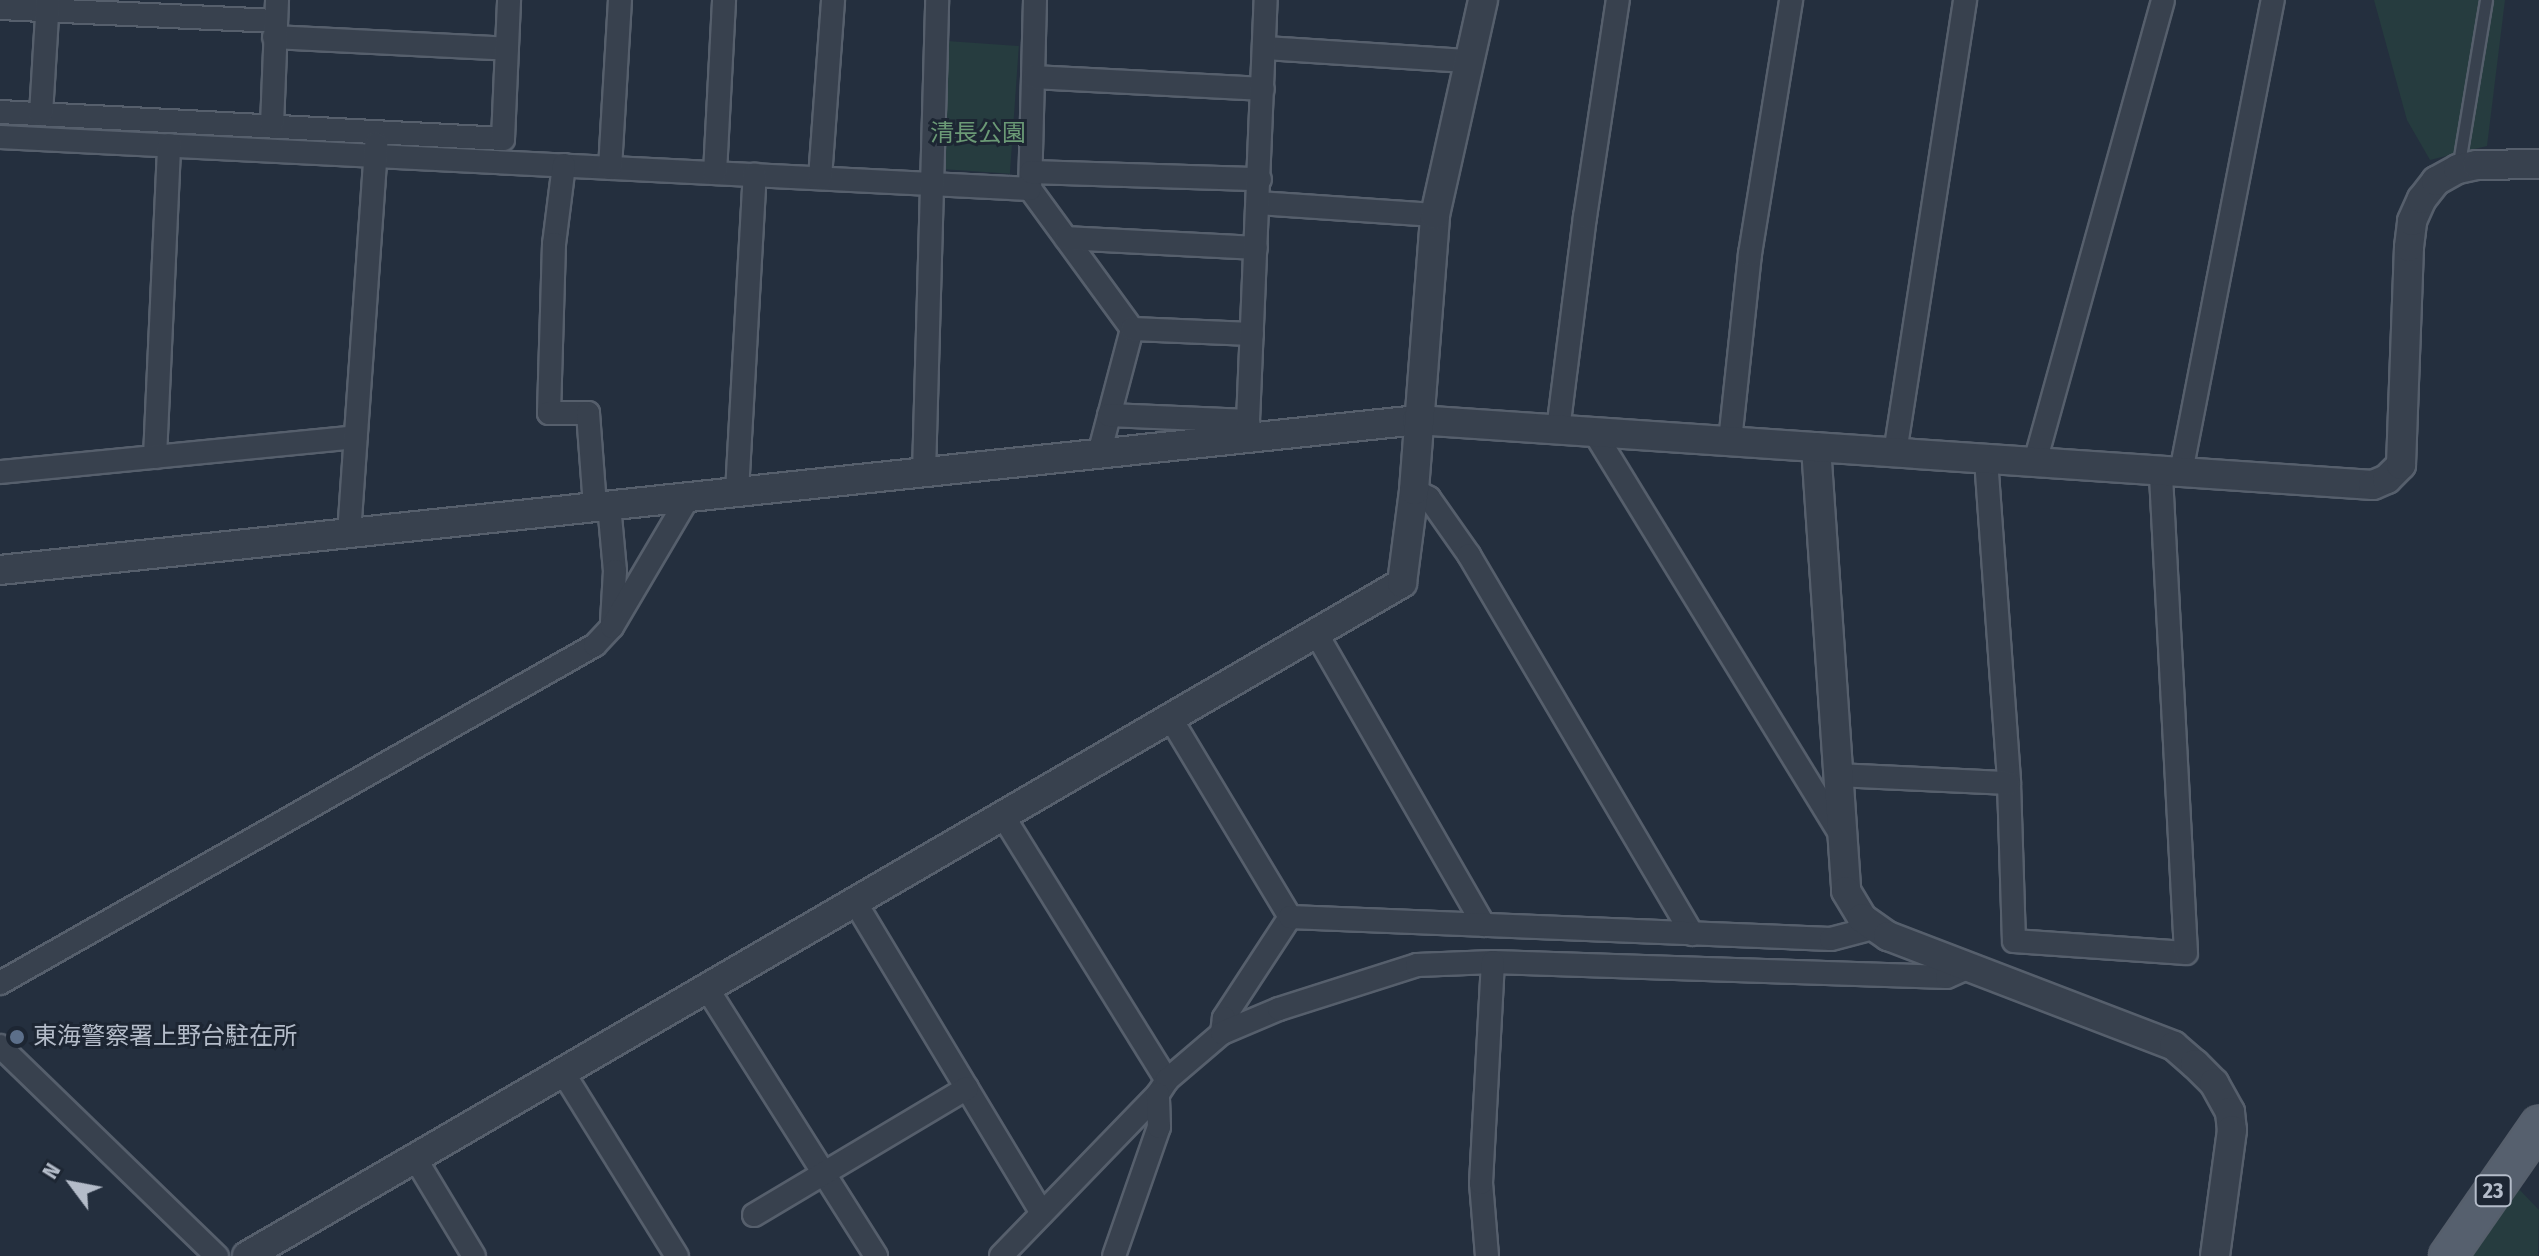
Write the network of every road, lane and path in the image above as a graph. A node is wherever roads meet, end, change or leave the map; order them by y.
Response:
1 (509, 0) edge
2 (620, 0) edge
3 (724, 0) edge
4 (833, 0) edge
5 (937, 0) edge
6 (1035, 0) edge
7 (1266, 0) edge
8 (1483, 0) edge
9 (1618, 0) edge
10 (1791, 0) edge
11 (1965, 0) edge
12 (2163, 0) edge
13 (2273, 0) edge
14 (2486, 0) edge
15 (48, 5) edge
16 (0, 8) edge
17 (275, 19) edge
18 (1265, 48) junction
19 (507, 49) junction
20 (1467, 61) junction
21 (1034, 77) junction
22 (1263, 89) junction
23 (0, 112) edge
24 (41, 114) junction
25 (272, 125) junction
26 (377, 132) junction
27 (0, 137) edge
28 (169, 145) junction
29 (375, 155) junction
30 (2539, 164) edge
31 (564, 165) junction
32 (610, 168) junction
33 (2458, 169) junction
34 (715, 173) junction
35 (755, 175) junction
36 (820, 178) junction
37 (1260, 179) junction
38 (1031, 180) junction
39 (932, 184) junction
40 (1258, 203) junction
41 (1435, 215) junction
42 (1066, 238) junction
43 (1256, 248) junction
44 (1132, 329) junction
45 (1252, 334) junction
46 (1109, 415) junction
47 (1417, 420) junction
48 (1249, 430) junction
49 (1558, 430) junction
50 (1594, 432) junction
51 (355, 437) junction
52 (1730, 441) junction
53 (1816, 447) junction
54 (1895, 453) junction
55 (1099, 454) junction
56 (155, 457) junction
57 (1986, 459) junction
58 (2035, 462) junction
59 (2171, 471) junction
60 (0, 472) edge
61 (924, 473) junction
62 (1414, 490) junction
63 (737, 492) junction
64 (688, 498) junction
65 (602, 506) junction
66 (349, 534) junction
67 (0, 570) edge
68 (612, 627) junction
69 (1316, 633) junction
70 (1171, 719) junction
71 (1837, 775) junction
72 (2009, 783) junction
73 (1003, 816) junction
74 (1841, 835) junction
75 (855, 902) junction
76 (1290, 917) junction
77 (1484, 925) junction
78 (1873, 928) junction
79 (1692, 934) junction
80 (1493, 962) junction
81 (1967, 968) junction
82 (0, 983) edge
83 (708, 990) junction
84 (1222, 1033) junction
85 (0, 1046) edge
86 (564, 1074) junction
87 (1162, 1087) junction
88 (967, 1088) junction
89 (2539, 1125) edge
90 (415, 1158) junction
91 (825, 1173) junction
92 (1042, 1213) junction
93 (754, 1215) dead end
94 (263, 1252) edge
95 (217, 1256) edge
96 (474, 1256) edge
97 (677, 1256) edge
98 (876, 1256) edge
99 (1001, 1256) edge
100 (1114, 1256) edge
101 (1487, 1256) edge
102 (2215, 1256) edge
103 (2448, 1256) edge

1 - 19 street
2 - 32 street
3 - 34 street
4 - 36 street
5 - 39 street
6 - 21 street
7 - 18 street
8 - 20 street
9 - 49 street
10 - 52 street
11 - 54 street
12 - 58 street
13 - 59 street
14 - 33 lane
15 - 16 street
15 - 17 street
15 - 24 street
17 - 19 street
17 - 25 street
18 - 20 street
18 - 22 street
19 - 26 street
20 - 41 street
21 - 22 street
21 - 38 street
22 - 37 street
23 - 24 street
24 - 25 street
25 - 26 street
26 - 29 street
27 - 28 street
28 - 29 street
28 - 56 street
29 - 31 street
29 - 51 street
30 - 33 street
31 - 32 street
31 - 65 street
32 - 34 street
33 - 59 street
34 - 35 street
35 - 36 street
35 - 63 street
36 - 39 street
37 - 38 street
37 - 40 street
38 - 39 street
38 - 42 street
39 - 61 street
40 - 41 street
40 - 43 street
41 - 47 street
42 - 43 street
42 - 44 street
43 - 45 street
44 - 45 street
44 - 46 street
45 - 48 street
46 - 48 street
46 - 55 street
47 - 48 street
47 - 49 street
47 - 62 street
48 - 55 street
49 - 50 street
50 - 52 street
50 - 74 street
51 - 56 street
51 - 66 street
52 - 53 street
53 - 54 street
53 - 71 street
54 - 57 street
55 - 61 street
56 - 60 street
57 - 58 street
57 - 72 street
58 - 59 street
59 - 72 street
61 - 63 street
62 - 69 street
62 - 79 street
63 - 64 street
64 - 65 street
64 - 68 street
65 - 66 street
65 - 68 street
66 - 67 street
68 - 82 street
69 - 70 street
69 - 77 street
70 - 73 street
70 - 76 street
71 - 72 street
71 - 74 street
73 - 75 street
73 - 87 street
74 - 78 street
75 - 83 street
75 - 88 street
76 - 77 street
76 - 84 street
77 - 79 street
78 - 79 street
78 - 81 street
80 - 81 street
80 - 84 street
80 - 101 street
81 - 102 street
83 - 86 street
83 - 91 street
84 - 87 street
85 - 95 street
86 - 90 street
86 - 97 street
87 - 92 street
87 - 100 street
88 - 91 street
88 - 92 street
89 - 103 main road, 23
90 - 94 street
90 - 96 street
91 - 93 street
91 - 98 street
92 - 99 street

